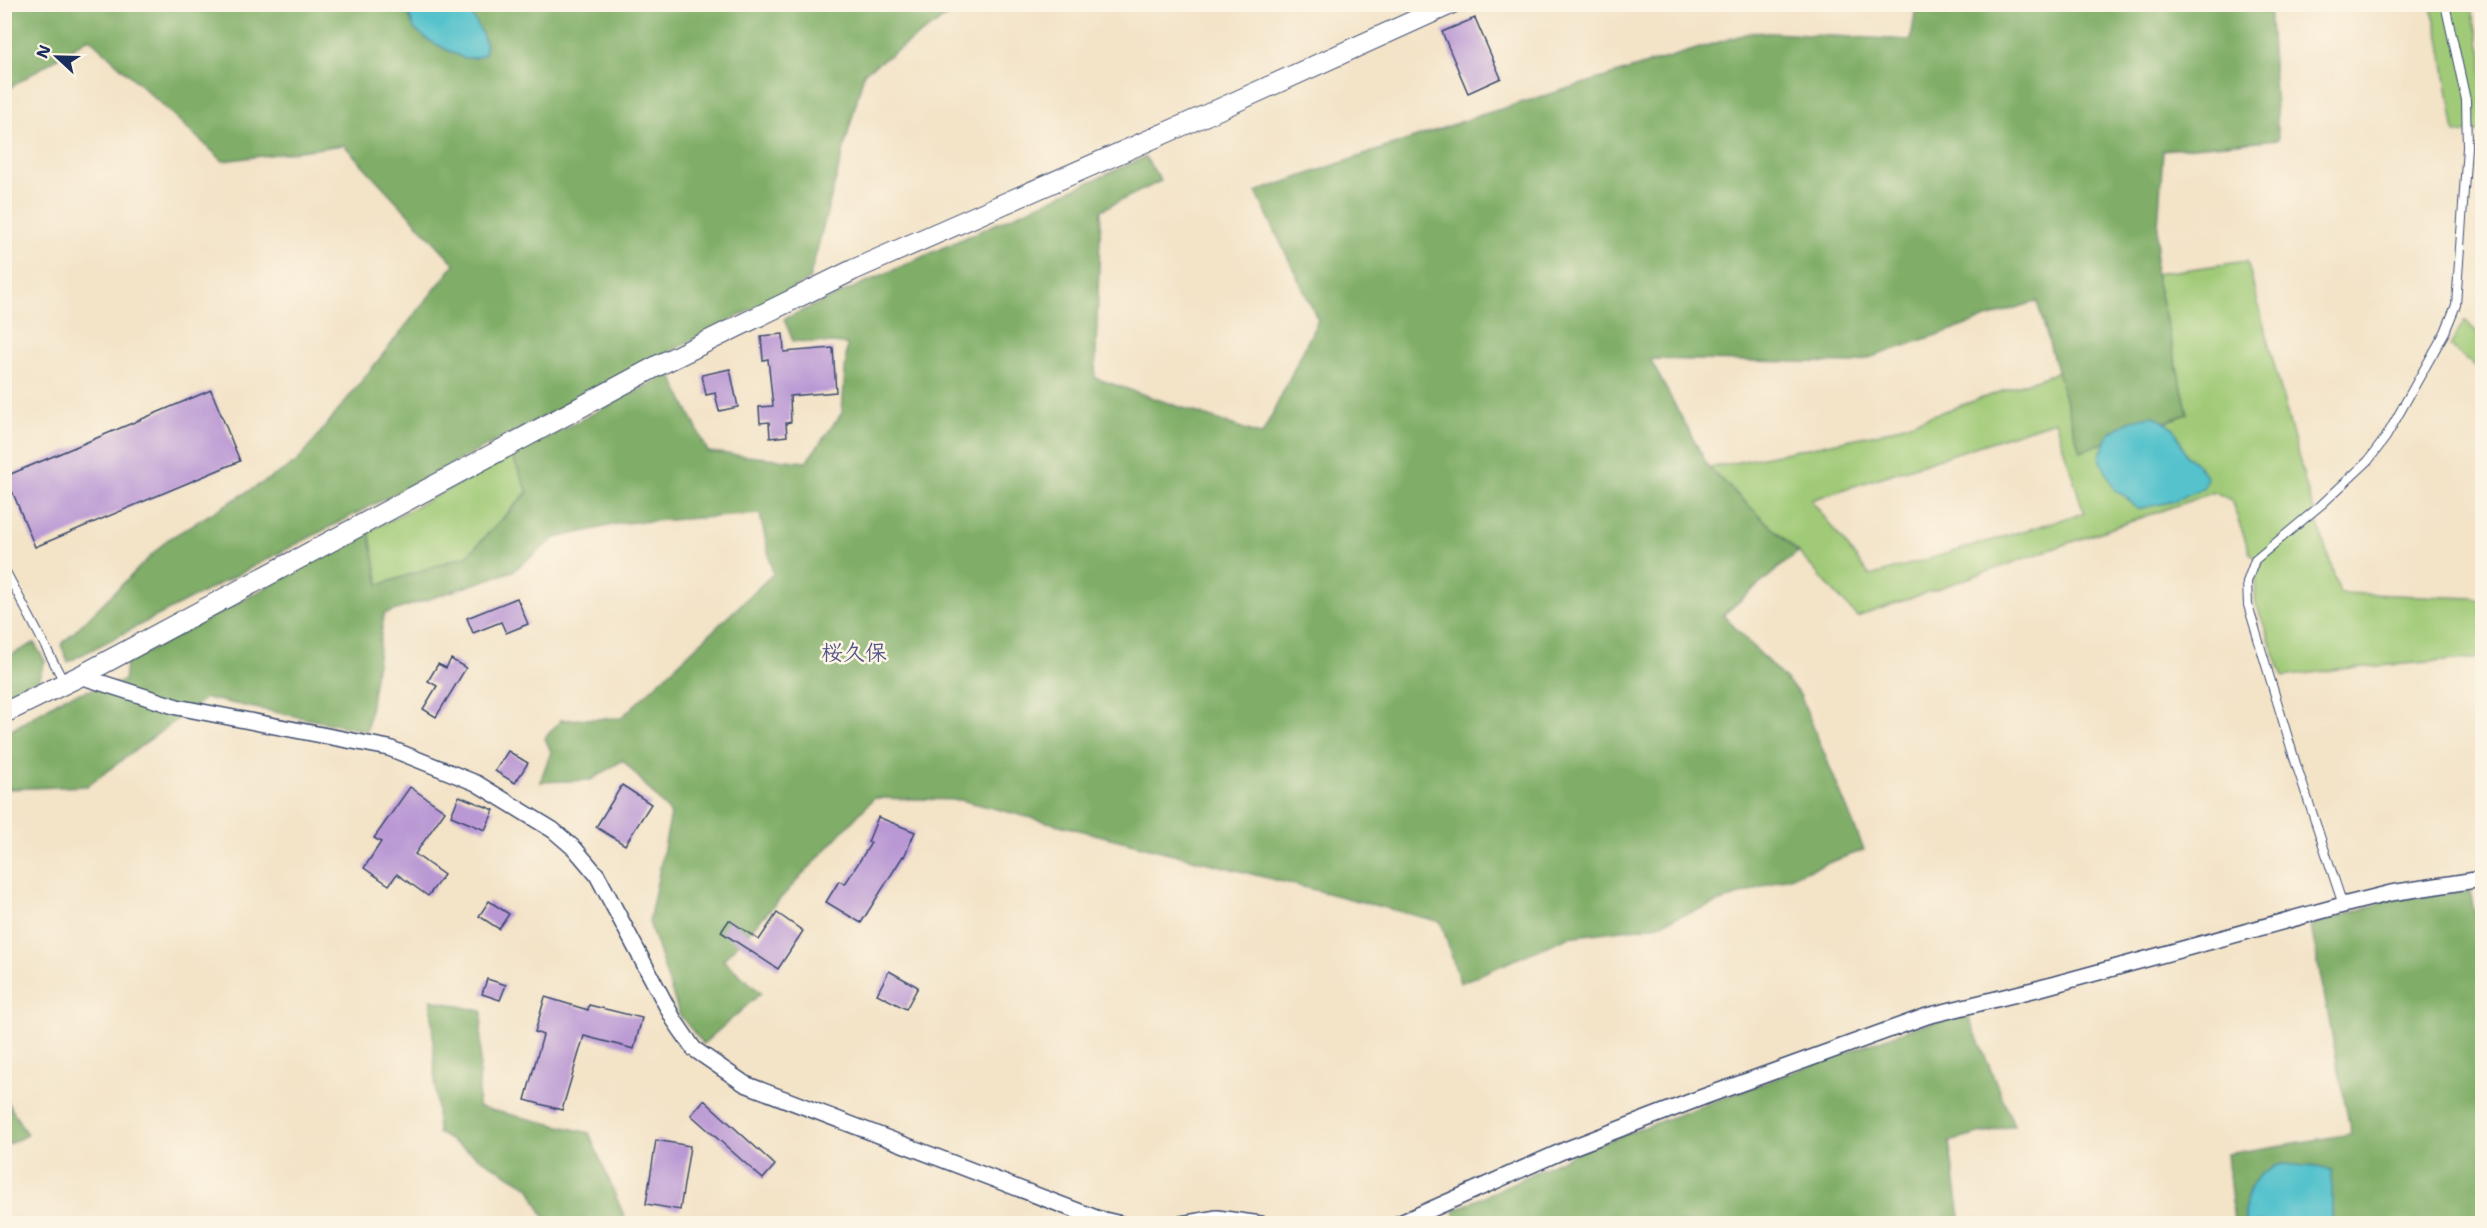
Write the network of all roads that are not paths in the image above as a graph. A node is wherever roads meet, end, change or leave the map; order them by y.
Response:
1 (1451, 4) edge
2 (2445, 4) edge
3 (4, 568) edge
4 (72, 680) junction
5 (4, 713) edge
6 (2482, 879) edge
7 (2343, 905) junction
8 (1121, 1224) edge
9 (1181, 1224) edge
10 (1261, 1224) edge
11 (1398, 1224) edge

1 - 4 street
2 - 7 lane
3 - 4 lane
4 - 5 street
4 - 8 street
6 - 7 street
7 - 11 street
9 - 10 street

